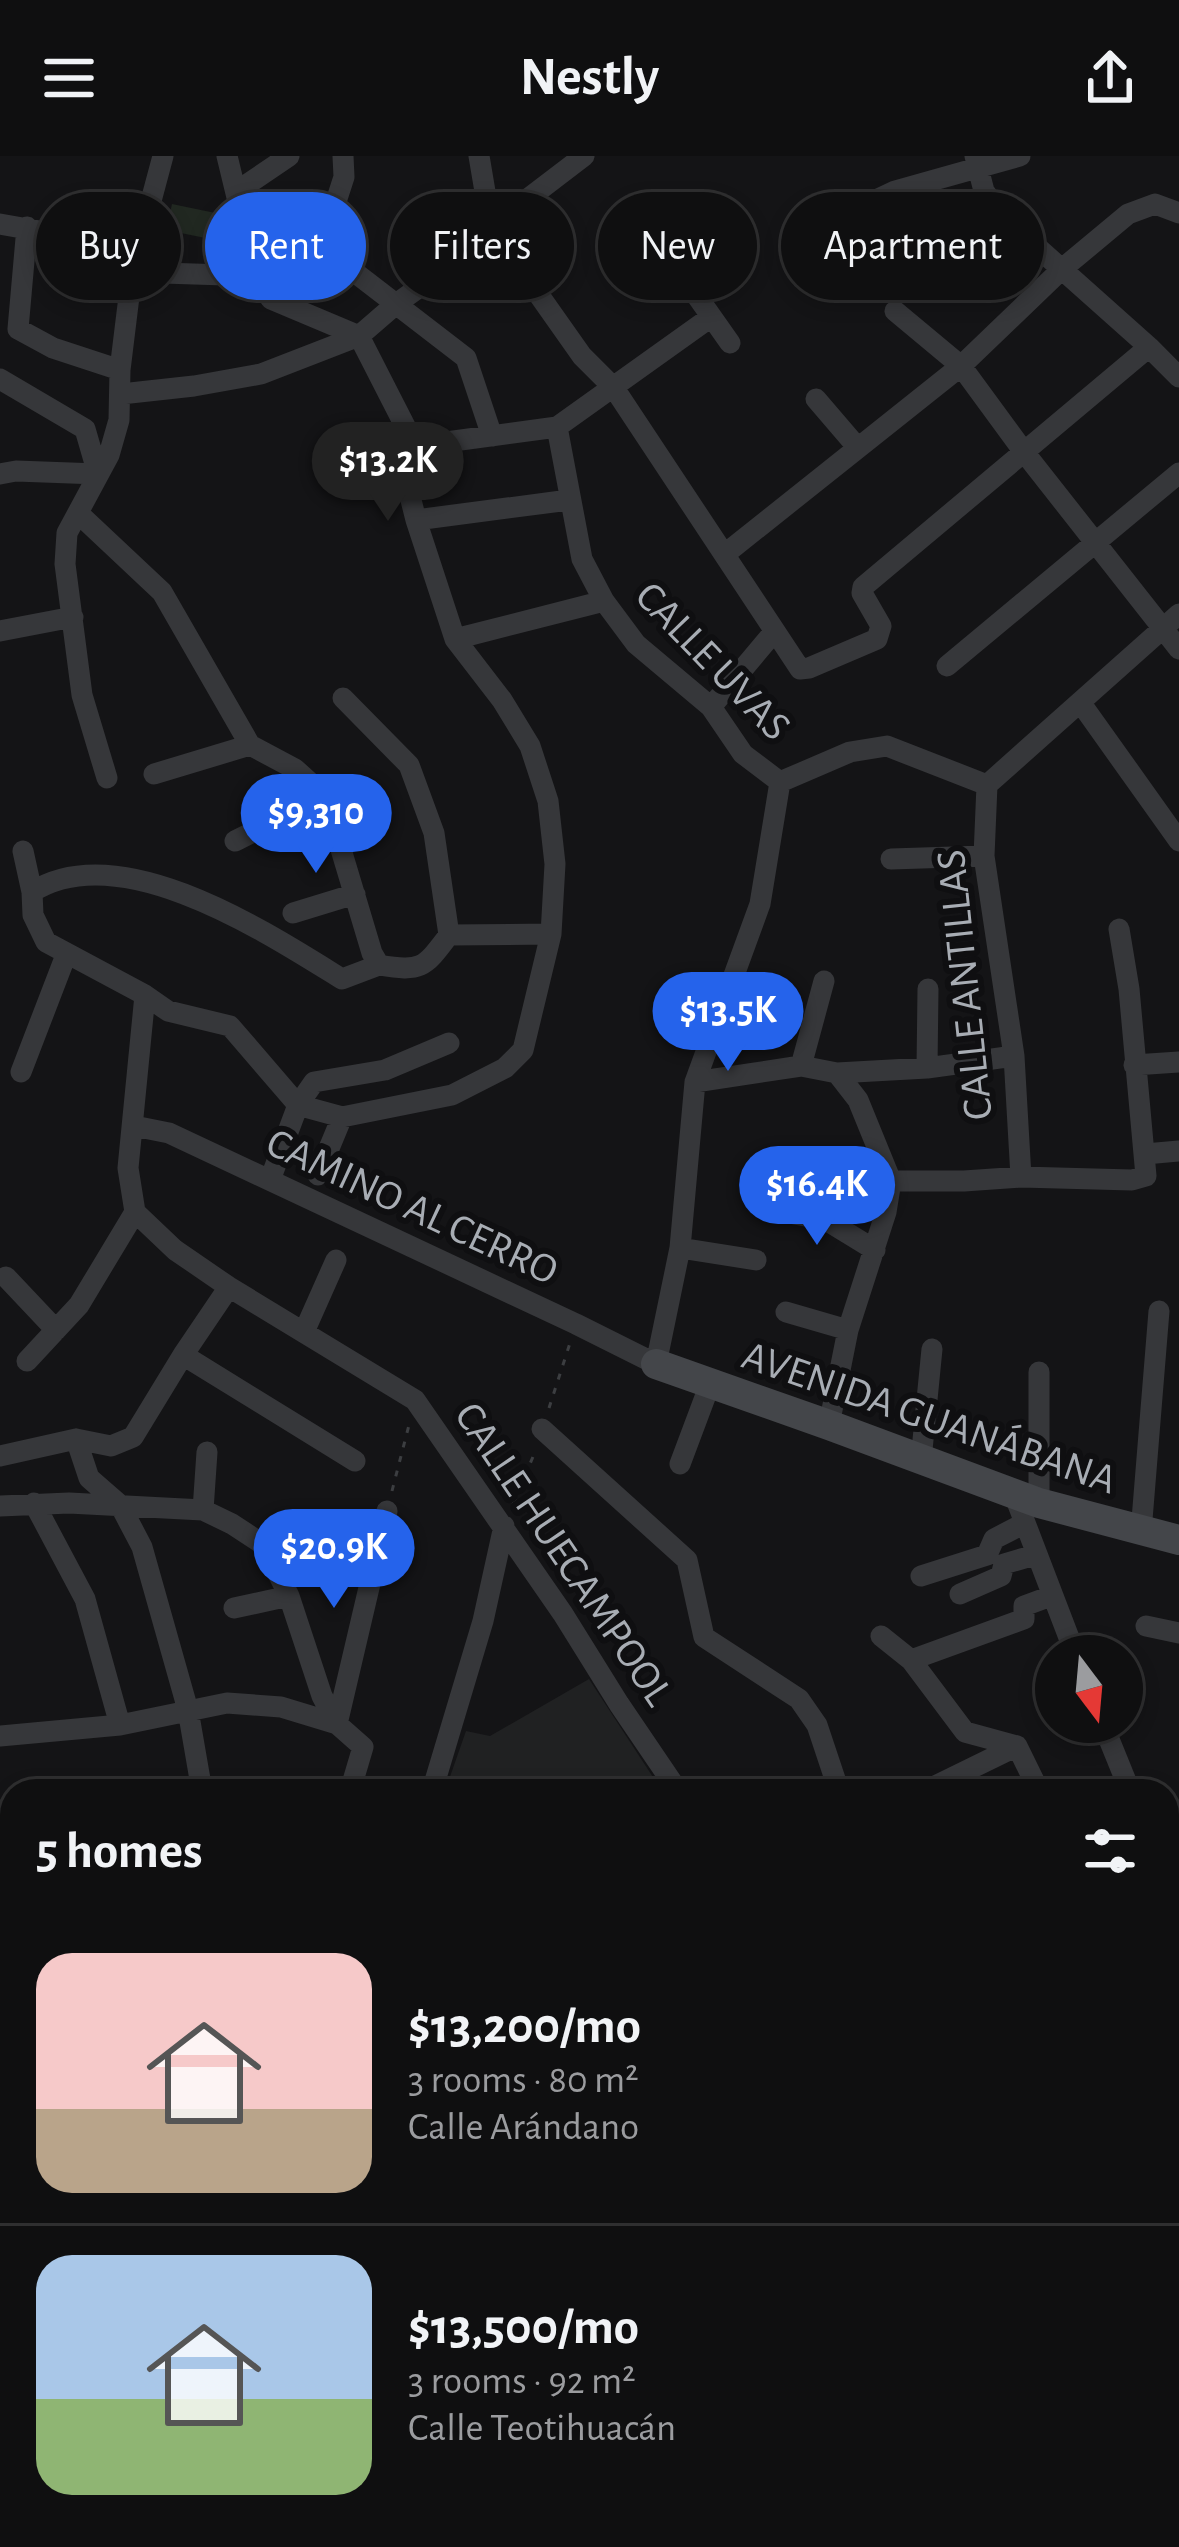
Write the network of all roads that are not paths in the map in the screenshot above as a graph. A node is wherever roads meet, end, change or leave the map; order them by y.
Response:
1 (163, 156) edge
2 (227, 156) edge
3 (289, 156) edge
4 (343, 156) edge
5 (479, 156) edge
6 (584, 156) edge
7 (1020, 156) edge
8 (976, 162) edge
9 (152, 192) edge
10 (236, 192) joint
11 (485, 192) edge
12 (536, 192) edge
13 (893, 192) edge
14 (1179, 213) edge
15 (0, 224) edge
16 (27, 227) junction
17 (36, 229) edge
18 (1063, 268) junction
19 (129, 300) edge
20 (273, 300) edge
21 (402, 300) edge
22 (542, 300) edge
23 (699, 300) edge
24 (396, 304) junction
25 (895, 311) dead end
26 (711, 317) junction
27 (359, 336) junction
28 (730, 343) dead end
29 (1149, 347) junction
30 (961, 367) junction
31 (120, 370) junction
32 (1179, 377) edge
33 (0, 379) edge
34 (614, 388) junction
35 (121, 394) junction
36 (816, 399) dead end
37 (557, 427) junction
38 (492, 436) junction
39 (409, 447) junction
40 (858, 448) junction
41 (1024, 452) junction
42 (0, 473) edge
43 (1179, 473) edge
44 (98, 475) junction
45 (569, 500) junction
46 (78, 513) junction
47 (416, 520) junction
48 (1094, 542) junction
49 (725, 554) junction
50 (604, 601) junction
51 (73, 617) junction
52 (1171, 621) edge
53 (0, 632) edge
54 (775, 632) junction
55 (455, 639) junction
56 (1179, 649) edge
57 (947, 666) dead end
58 (343, 698) dead end
59 (1080, 702) junction
60 (711, 707) junction
61 (250, 745) junction
62 (154, 774) dead end
63 (106, 778) dead end
64 (780, 782) junction
65 (987, 785) junction
66 (325, 796) junction
67 (235, 841) dead end
68 (1179, 841) edge
69 (23, 851) dead end
70 (984, 856) junction
71 (891, 859) dead end
72 (32, 892) junction
73 (355, 894) junction
74 (293, 913) dead end
75 (1119, 929) dead end
76 (550, 934) junction
77 (449, 935) junction
78 (66, 955) junction
79 (379, 965) junction
80 (824, 982) dead end
81 (928, 989) dead end
82 (146, 995) junction
83 (449, 1043) dead end
84 (1014, 1055) junction
85 (1179, 1062) edge
86 (1134, 1065) junction
87 (801, 1066) junction
88 (927, 1068) junction
89 (20, 1072) dead end
90 (837, 1073) junction
91 (694, 1082) junction
92 (298, 1106) junction
93 (342, 1117) junction
94 (134, 1126) junction
95 (1179, 1151) edge
96 (1144, 1154) junction
97 (318, 1174) dead end
98 (1021, 1177) junction
99 (270, 1180) junction
100 (891, 1180) junction
101 (774, 1210) dead end
102 (135, 1212) junction
103 (680, 1249) junction
104 (875, 1250) junction
105 (336, 1260) dead end
106 (757, 1260) dead end
107 (6, 1277) dead end
108 (230, 1287) junction
109 (1159, 1311) dead end
110 (786, 1312) dead end
111 (56, 1330) junction
112 (848, 1330) junction
113 (304, 1332) junction
114 (932, 1349) dead end
115 (183, 1354) junction
116 (27, 1361) dead end
117 (656, 1364) junction
118 (1039, 1372) dead end
119 (710, 1384) junction
120 (830, 1425) junction
121 (542, 1429) dead end
122 (76, 1438) junction
123 (208, 1453) dead end
124 (0, 1456) edge
125 (921, 1460) junction
126 (355, 1461) dead end
127 (680, 1464) dead end
128 (34, 1503) junction
129 (120, 1505) junction
130 (0, 1506) edge
131 (1025, 1507) junction
132 (202, 1510) junction
133 (387, 1511) road end
134 (504, 1526) junction
135 (1141, 1532) junction
136 (1179, 1540) edge
137 (1035, 1555) junction
138 (921, 1576) dead end
139 (960, 1594) dead end
140 (289, 1596) junction
141 (1051, 1596) junction
142 (234, 1608) dead end
143 (1146, 1626) dead end
144 (1179, 1633) edge
145 (1067, 1635) edge
146 (881, 1636) dead end
147 (911, 1660) junction
148 (188, 1710) junction
149 (0, 1712) edge
150 (338, 1724) junction
151 (120, 1725) junction
152 (2, 1736) edge
153 (1111, 1743) edge
154 (1017, 1746) junction
155 (200, 1779) edge
156 (354, 1779) edge
157 (436, 1779) edge
158 (670, 1779) edge
159 (835, 1779) edge
160 (950, 1779) edge
161 (1033, 1779) edge
162 (1125, 1779) edge

1 - 9 street
2 - 10 street
3 - 10 street
4 - 24 street
5 - 11 street
6 - 12 street
7 - 8 street
8 - 13 street
8 - 18 street
14 - 18 street
15 - 16 street
16 - 17 street
16 - 31 street
18 - 29 street
18 - 30 street
19 - 31 street
20 - 27 street
21 - 24 street
22 - 34 street
23 - 26 street
24 - 27 street
24 - 38 street
25 - 30 street
26 - 28 street
26 - 34 street
27 - 35 street
27 - 39 street
29 - 32 street
29 - 41 street
30 - 40 street
30 - 41 street
31 - 35 street
33 - 44 street
34 - 37 street
34 - 49 street
35 - 44 street
36 - 40 street
37 - 38 street
37 - 45 street, CALLE UVAS
38 - 39 street
39 - 47 street
40 - 49 street
41 - 48 street
41 - 54 street
42 - 44 street
43 - 48 street
44 - 46 street
45 - 47 street
45 - 50 street, CALLE UVAS
46 - 51 street
46 - 61 street
47 - 55 street
48 - 52 street
48 - 57 street
49 - 54 street
50 - 55 street
50 - 60 street, CALLE UVAS
51 - 53 street
51 - 63 street
52 - 56 street
52 - 59 street
54 - 60 street
55 - 76 street
58 - 77 street
59 - 65 street
59 - 68 street
60 - 64 street, CALLE UVAS
61 - 62 street
61 - 66 street
64 - 65 street
64 - 91 street, CALLE UVAS
65 - 70 street, CALLE ANTILLAS
66 - 67 street
66 - 73 street
69 - 72 street
70 - 71 street
70 - 84 street, CALLE ANTILLAS
72 - 78 street
72 - 79 street
73 - 74 street
73 - 79 street
75 - 86 street
76 - 77 street
76 - 93 street
77 - 79 street
78 - 82 street
78 - 89 street
80 - 87 street
81 - 88 street
82 - 92 street
82 - 94 street
83 - 92 street
84 - 88 street
84 - 98 street, CALLE ANTILLAS
85 - 86 street
86 - 96 street
87 - 90 street
87 - 91 street
88 - 90 street
90 - 100 street
91 - 103 street, CALLE UVAS
92 - 93 street
92 - 99 street
93 - 97 street
94 - 99 street, CAMINO AL CERRO
94 - 102 street
95 - 96 street
96 - 98 street
98 - 100 street
99 - 117 street, CAMINO AL CERRO
100 - 104 street
101 - 104 street
102 - 108 street, CALLE HUECAMPOOL
102 - 111 street
103 - 106 street
103 - 117 street, CALLE UVAS
104 - 112 street
105 - 113 street
107 - 111 street
108 - 113 street, CALLE HUECAMPOOL
108 - 115 street
109 - 135 street
110 - 112 street
111 - 116 street
112 - 120 street
113 - 134 street, CALLE HUECAMPOOL
114 - 125 street
115 - 122 street
115 - 126 street
117 - 119 street, AVENIDA GUANÁBANA
118 - 131 street
119 - 120 street, AVENIDA GUANÁBANA
119 - 127 street
120 - 125 street, AVENIDA GUANÁBANA
121 - 159 street
122 - 124 street
122 - 129 street
123 - 132 street
125 - 131 street, AVENIDA GUANÁBANA
128 - 129 street
128 - 130 street
128 - 151 street
129 - 132 street
129 - 148 street
131 - 135 street, AVENIDA GUANÁBANA
131 - 137 street
131 - 138 street
132 - 140 street
133 - 150 street
134 - 157 street
134 - 158 street, CALLE HUECAMPOOL
135 - 136 street, AVENIDA GUANÁBANA
137 - 139 street
137 - 141 street
140 - 142 street
140 - 150 street
141 - 145 street
141 - 147 street
143 - 144 street
146 - 147 street
147 - 154 street
148 - 150 street
148 - 151 street
148 - 155 street
149 - 152 street
150 - 156 street
151 - 152 street
153 - 162 street
154 - 160 street
154 - 161 street

